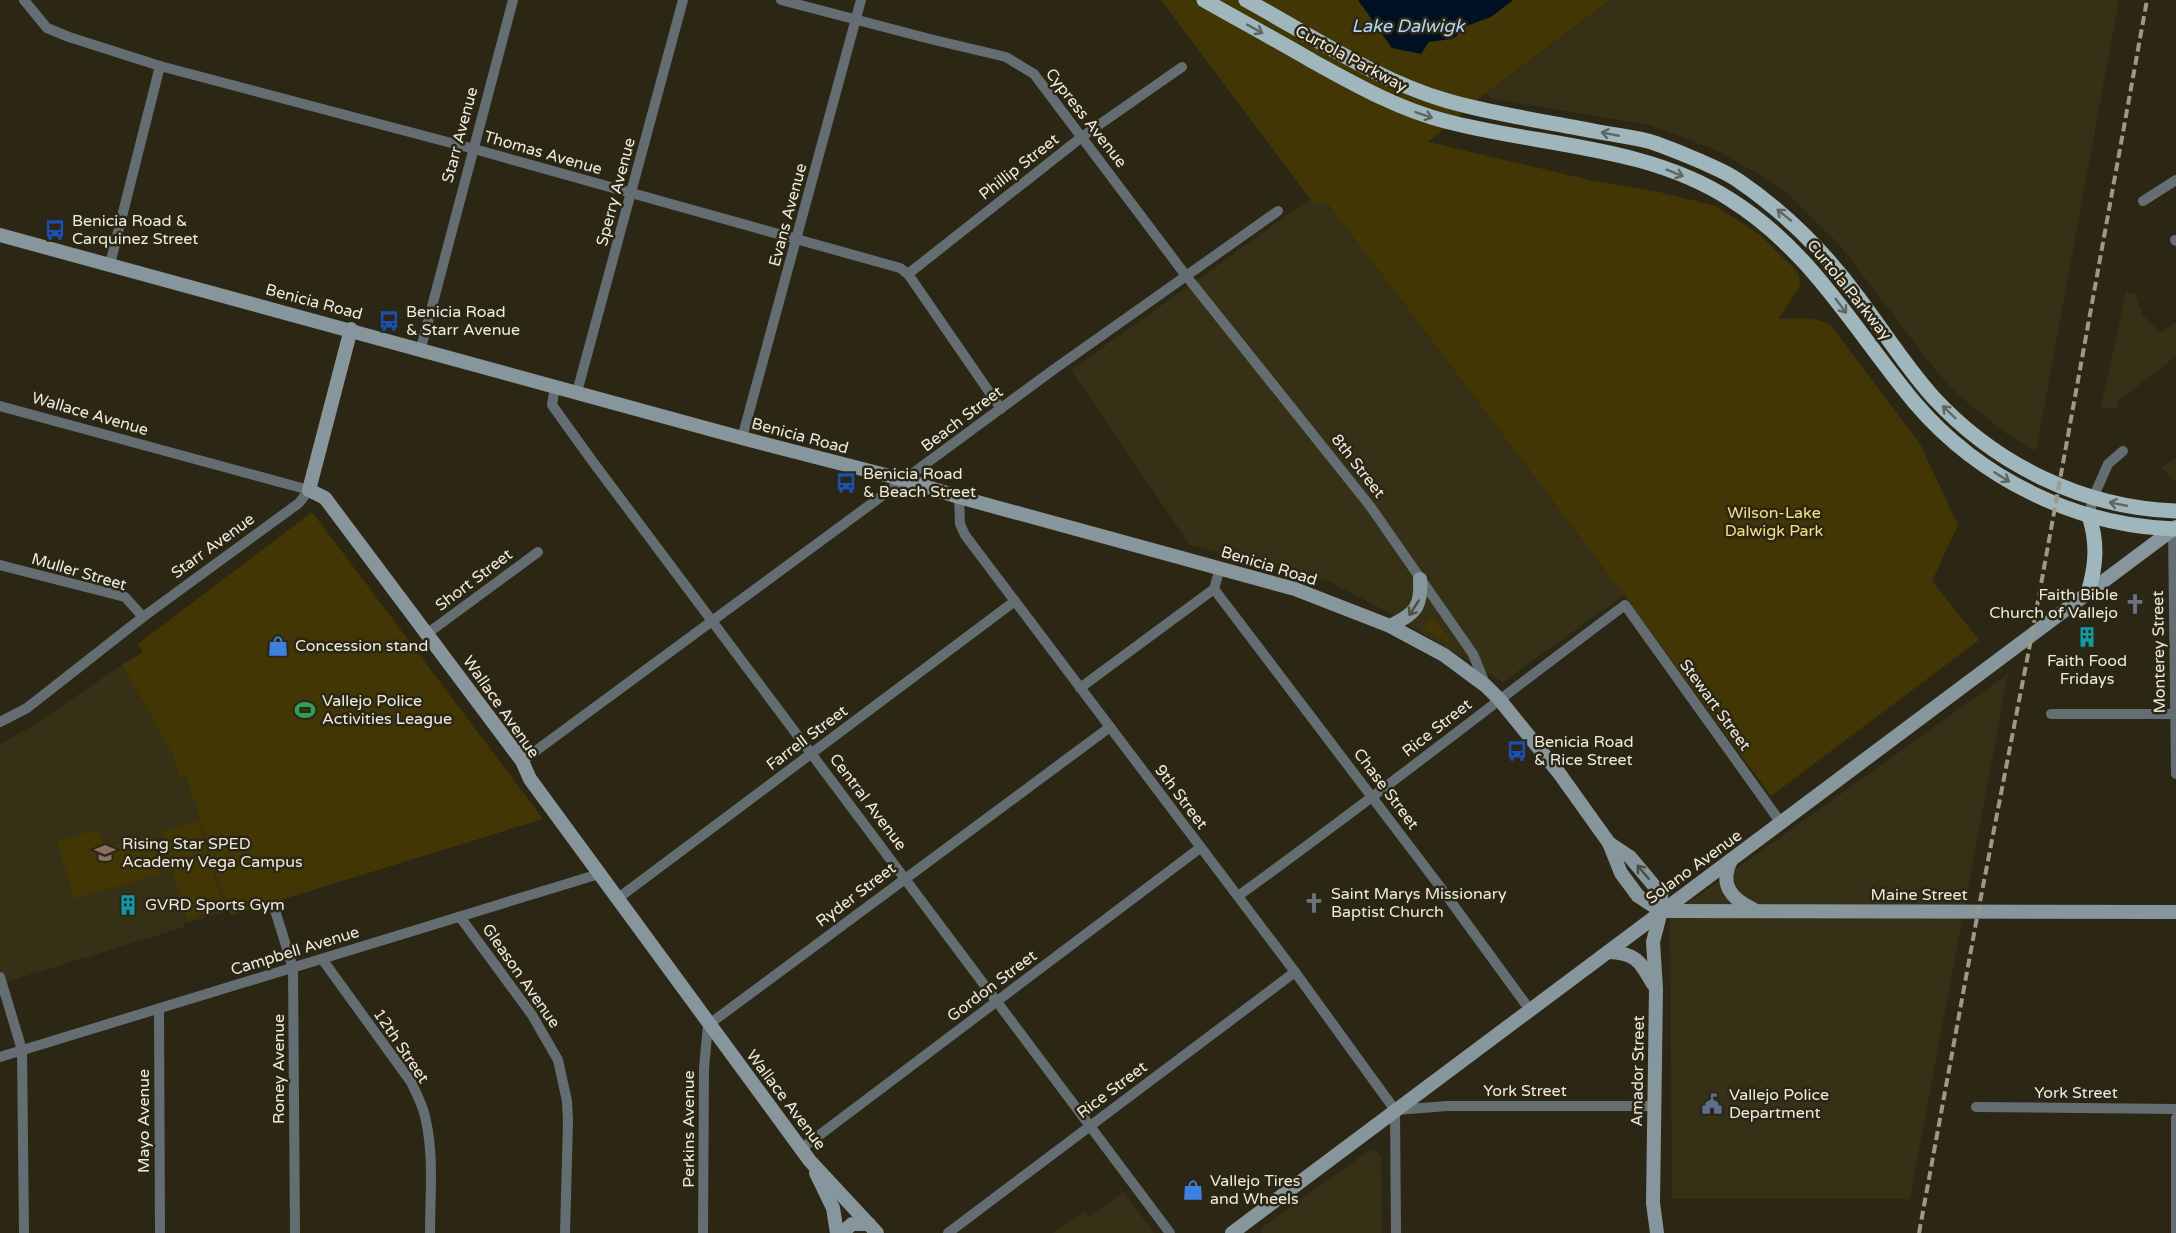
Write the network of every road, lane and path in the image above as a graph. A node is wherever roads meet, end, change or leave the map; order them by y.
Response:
1 (24, 0) edge
2 (513, 0) edge
3 (683, 0) edge
4 (781, 0) edge
5 (861, 0) edge
6 (1204, 0) edge
7 (1246, 0) edge
8 (856, 20) junction
9 (160, 66) junction
10 (1182, 67) dead end
11 (1083, 136) junction
12 (474, 149) junction
13 (2176, 180) edge
14 (632, 193) junction
15 (2143, 201) dead end
16 (1278, 211) dead end
17 (0, 235) edge
18 (797, 239) junction
19 (110, 264) junction
20 (908, 274) junction
21 (1187, 277) junction
22 (351, 329) junction
23 (421, 348) junction
24 (555, 386) junction
25 (577, 392) junction
26 (0, 406) edge
27 (1001, 409) junction
28 (742, 438) junction
29 (2123, 451) dead end
30 (905, 480) junction
31 (309, 490) junction
32 (959, 497) junction
33 (2093, 498) junction
34 (2176, 511) edge
35 (2089, 516) junction
36 (2175, 528) edge
37 (538, 552) dead end
38 (0, 565) edge
39 (1220, 568) junction
40 (1420, 579) junction
41 (1214, 589) junction
42 (2088, 592) junction
43 (1015, 601) junction
44 (1625, 605) joint
45 (144, 617) junction
46 (714, 621) junction
47 (1390, 627) junction
48 (428, 633) junction
49 (1486, 686) junction
50 (1080, 688) junction
51 (1499, 699) junction
52 (2051, 714) dead end
53 (2176, 714) edge
54 (0, 722) edge
55 (1110, 728) junction
56 (812, 753) junction
57 (522, 761) junction
58 (2176, 774) edge
59 (1373, 796) junction
60 (1781, 823) junction
61 (1609, 843) junction
62 (1200, 848) junction
63 (1731, 860) junction
64 (598, 874) junction
65 (906, 877) junction
66 (1238, 896) junction
67 (617, 899) junction
68 (274, 907) dead end
69 (1661, 911) junction
70 (1757, 911) junction
71 (2176, 912) edge
72 (460, 917) junction
73 (1608, 952) junction
74 (322, 959) junction
75 (293, 968) junction
76 (1295, 972) junction
77 (0, 977) edge
78 (1656, 989) junction
79 (998, 1000) junction
80 (159, 1009) junction
81 (1530, 1010) junction
82 (708, 1025) junction
83 (22, 1050) junction
84 (0, 1057) edge
85 (1654, 1106) junction
86 (1976, 1107) dead end
87 (2176, 1108) edge
88 (1395, 1110) junction
89 (2176, 1118) edge
90 (1090, 1125) junction
91 (801, 1149) junction
92 (810, 1161) junction
93 (873, 1228) edge
94 (24, 1233) edge
95 (160, 1233) edge
96 (295, 1233) edge
97 (430, 1233) edge
98 (565, 1233) edge
99 (703, 1233) edge
100 (837, 1233) edge
101 (842, 1233) edge
102 (948, 1233) edge
103 (1170, 1233) edge
104 (1232, 1233) edge
105 (1396, 1233) edge
106 (1658, 1233) edge
107 (2176, 1233) edge

1 - 9 street, Thomas Avenue
2 - 12 street, Starr Avenue
3 - 14 street, Sperry Avenue
4 - 8 street, Cypress Avenue
5 - 8 street, Evans Avenue
6 -> 35 main road, Curtola Parkway
33 -> 7 main road, Curtola Parkway
8 - 11 street, Cypress Avenue
8 - 18 street, Evans Avenue
9 - 12 street, Thomas Avenue
9 - 19 street
10 - 11 street, Phillip Street
11 - 20 street, Phillip Street
11 - 21 street, Cypress Avenue
12 - 14 street, Thomas Avenue
12 - 23 street, Starr Avenue
13 - 15 street
14 - 18 street, Thomas Avenue
14 - 25 street, Sperry Avenue
16 - 21 street, Beach Street
17 - 19 main road, Benicia Road
18 - 20 street, Thomas Avenue
18 - 28 street, Evans Avenue
19 - 22 main road, Benicia Road
20 - 27 street
21 - 27 street, Beach Street
21 - 40 street, 8th Street
22 - 23 main road, Benicia Road
22 - 31 main road
23 - 24 main road, Benicia Road
24 - 25 main road, Benicia Road
24 - 46 street, Central Avenue
25 - 28 main road, Benicia Road
26 - 31 street, Wallace Avenue
27 - 30 street, Beach Street
28 - 30 main road, Benicia Road
29 - 33 street
30 - 32 main road, Benicia Road
30 - 46 street, Beach Street
31 - 45 street, Starr Avenue
31 - 48 main road, Wallace Avenue
32 - 39 main road, Benicia Road
32 - 43 street, 9th Street
34 -> 33 main road, Curtola Parkway
33 - 35 street
35 - 36 main road, Curtola Parkway
35 - 42 main road
36 - 42 main road, Solano Avenue
36 - 53 street, Monterey Street
37 - 48 street, Short Street
38 - 45 street, Muller Street
39 - 41 street
39 - 47 main road, Benicia Road
40 -> 47 main road
40 - 49 street, 8th Street
41 - 50 street
41 - 59 street, Chase Street
42 - 60 main road, Solano Avenue
43 - 50 street, 9th Street
43 - 56 street, Farrell Street
44 - 51 street, Rice Street
44 - 60 street, Stewart Street
45 - 54 street, Starr Avenue
46 - 56 street, Central Avenue
46 - 57 street, Beach Street
47 - 49 main road, Benicia Road
48 - 57 main road, Wallace Avenue
49 - 51 main road, Benicia Road
50 - 55 street, 9th Street
51 - 59 street, Rice Street
51 - 61 main road, Benicia Road
52 - 53 street
53 - 58 street, Monterey Street
55 - 62 street, 9th Street
55 - 65 street, Ryder Street
56 - 65 street, Central Avenue
56 - 67 street, Farrell Street
57 - 64 main road, Wallace Avenue
59 - 66 street, Rice Street
59 - 81 street, Chase Street
60 - 63 main road, Solano Avenue
61 - 69 main road, Benicia Road
69 -> 61 main road, Benicia Road
62 - 66 street, 9th Street
62 - 79 street, Gordon Street
63 - 69 main road, Solano Avenue
63 - 70 main road
64 - 67 main road, Wallace Avenue
64 - 72 street, Campbell Avenue
65 - 79 street, Central Avenue
65 - 82 street, Ryder Street
66 - 76 street, 9th Street
67 - 82 main road, Wallace Avenue
68 - 75 street, Roney Avenue
69 - 70 main road, Maine Street
69 - 73 main road, Solano Avenue
69 - 78 main road, Amador Street
70 - 71 main road, Maine Street
72 - 74 street, Campbell Avenue
72 - 98 street, Gleason Avenue
73 - 78 main road
73 - 81 main road, Solano Avenue
74 - 75 street, Campbell Avenue
74 - 97 street, 12th Street
75 - 80 street, Campbell Avenue
75 - 96 street, Roney Avenue
76 - 88 street, 9th Street
76 - 90 street, Rice Street
77 - 83 street
78 - 85 main road, Amador Street
79 - 90 street, Central Avenue
79 - 91 street, Gordon Street
80 - 83 street, Campbell Avenue
80 - 95 street, Mayo Avenue
81 - 88 main road, Solano Avenue
82 - 91 main road, Wallace Avenue
82 - 99 street, Perkins Avenue
83 - 84 street, Campbell Avenue
83 - 94 street
85 - 88 street, York Street
85 - 106 main road, Amador Street
86 - 87 street, York Street
88 - 104 main road, Solano Avenue
88 - 105 street
89 - 107 street
90 - 102 street, Rice Street
90 - 103 street, Central Avenue
91 - 92 main road, Wallace Avenue
92 - 93 main road, Wallace Avenue
92 - 100 main road
93 - 101 main road

